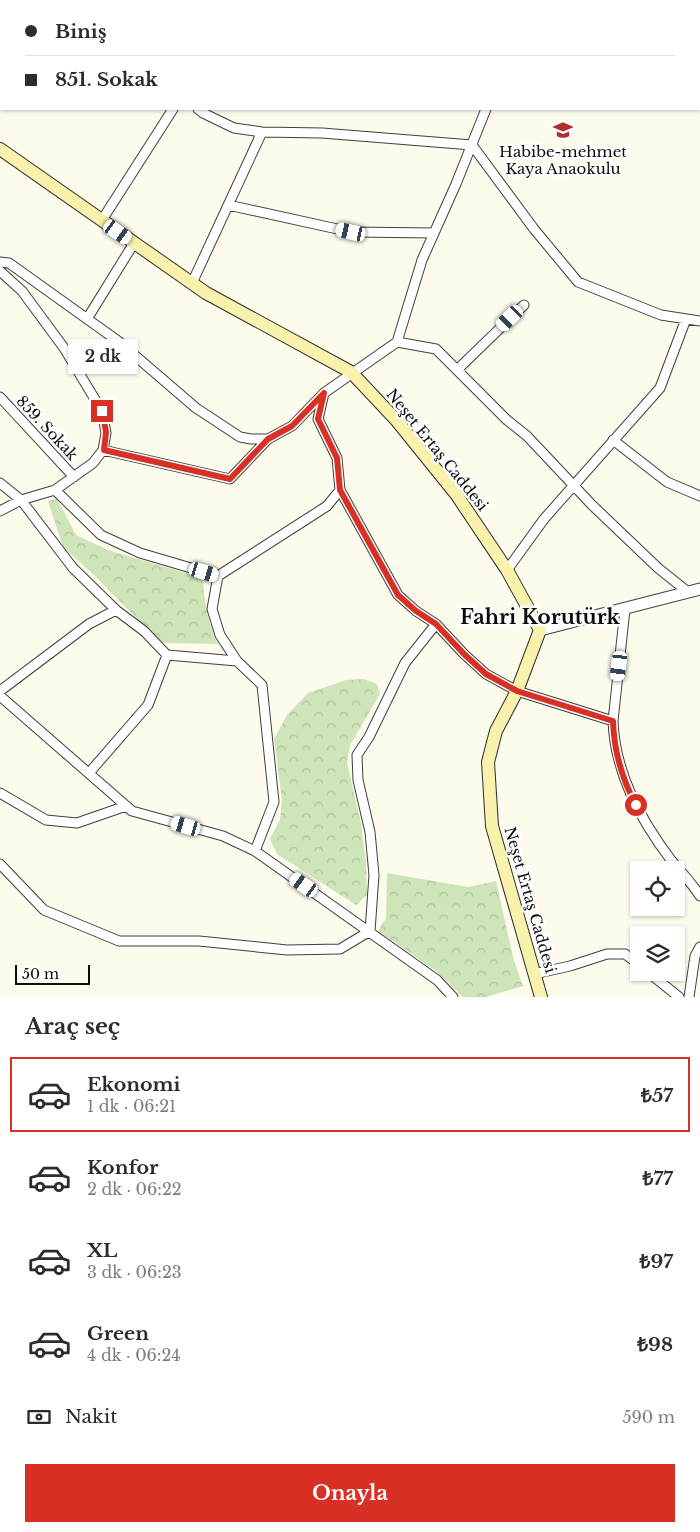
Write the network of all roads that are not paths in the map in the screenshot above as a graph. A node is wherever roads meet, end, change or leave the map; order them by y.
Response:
1 (172, 110) edge
2 (202, 110) edge
3 (486, 110) edge
4 (262, 132) junction
5 (472, 145) junction
6 (0, 149) edge
7 (228, 205) junction
8 (102, 220) junction
9 (434, 233) junction
10 (134, 243) junction
11 (0, 262) edge
12 (0, 271) edge
13 (192, 284) junction
14 (524, 305) dead end
15 (87, 319) junction
16 (686, 319) junction
17 (700, 321) edge
18 (397, 342) junction
19 (458, 369) junction
20 (351, 372) junction
21 (324, 393) junction
22 (0, 397) edge
23 (268, 439) junction
24 (613, 440) junction
25 (104, 450) junction
26 (74, 477) junction
27 (0, 483) edge
28 (574, 485) junction
29 (55, 490) junction
30 (340, 490) junction
31 (700, 496) edge
32 (20, 500) junction
33 (0, 511) edge
34 (507, 570) junction
35 (218, 576) junction
36 (694, 590) edge
37 (625, 609) junction
38 (116, 610) junction
39 (436, 624) junction
40 (540, 630) junction
41 (167, 655) junction
42 (237, 661) junction
43 (0, 691) edge
44 (517, 691) junction
45 (0, 696) edge
46 (613, 721) junction
47 (89, 773) junction
48 (0, 793) edge
49 (126, 806) junction
50 (256, 851) junction
51 (0, 864) edge
52 (700, 896) edge
53 (370, 931) junction
54 (700, 947) edge
55 (630, 958) edge
56 (534, 974) junction
57 (659, 981) edge
58 (453, 997) edge
59 (541, 997) edge
60 (679, 997) edge
61 (689, 997) edge

1 - 8 street
2 - 4 street
3 - 5 street
4 - 5 street
4 - 7 street
5 - 9 street
5 - 16 street
6 - 8 main road, Neşet Ertaş Caddesi
7 - 9 street
7 - 13 street
8 - 10 main road, Neşet Ertaş Caddesi
9 - 18 street
10 - 13 main road, Neşet Ertaş Caddesi
10 - 15 street
11 - 15 street
12 - 25 street
13 - 20 main road, Neşet Ertaş Caddesi
14 - 19 street
15 - 23 street
16 - 17 street
16 - 24 street
18 - 19 street
18 - 20 street
19 - 28 street
20 - 21 street
20 - 34 main road, Neşet Ertaş Caddesi
21 - 23 street
21 - 30 street
22 - 26 street, 859. Sokak
23 - 25 street
24 - 28 street
24 - 31 street
25 - 26 street
26 - 29 street
27 - 32 street
28 - 34 street
28 - 36 street
29 - 32 street
29 - 35 street
30 - 35 street
30 - 39 street
32 - 33 street
32 - 38 street
34 - 40 main road, Neşet Ertaş Caddesi
35 - 42 street
36 - 37 street
37 - 40 street
37 - 46 street
38 - 41 street
38 - 43 street
39 - 44 street
39 - 53 street
40 - 44 main road, Neşet Ertaş Caddesi
41 - 42 street
41 - 47 street
42 - 50 street
44 - 46 street
44 - 56 main road, Neşet Ertaş Caddesi
45 - 47 street
46 - 52 street
47 - 49 street
48 - 49 street
49 - 50 street
50 - 53 street
51 - 53 street
53 - 58 street
54 - 61 street
55 - 56 street
56 - 59 main road, Neşet Ertaş Caddesi
57 - 60 street

